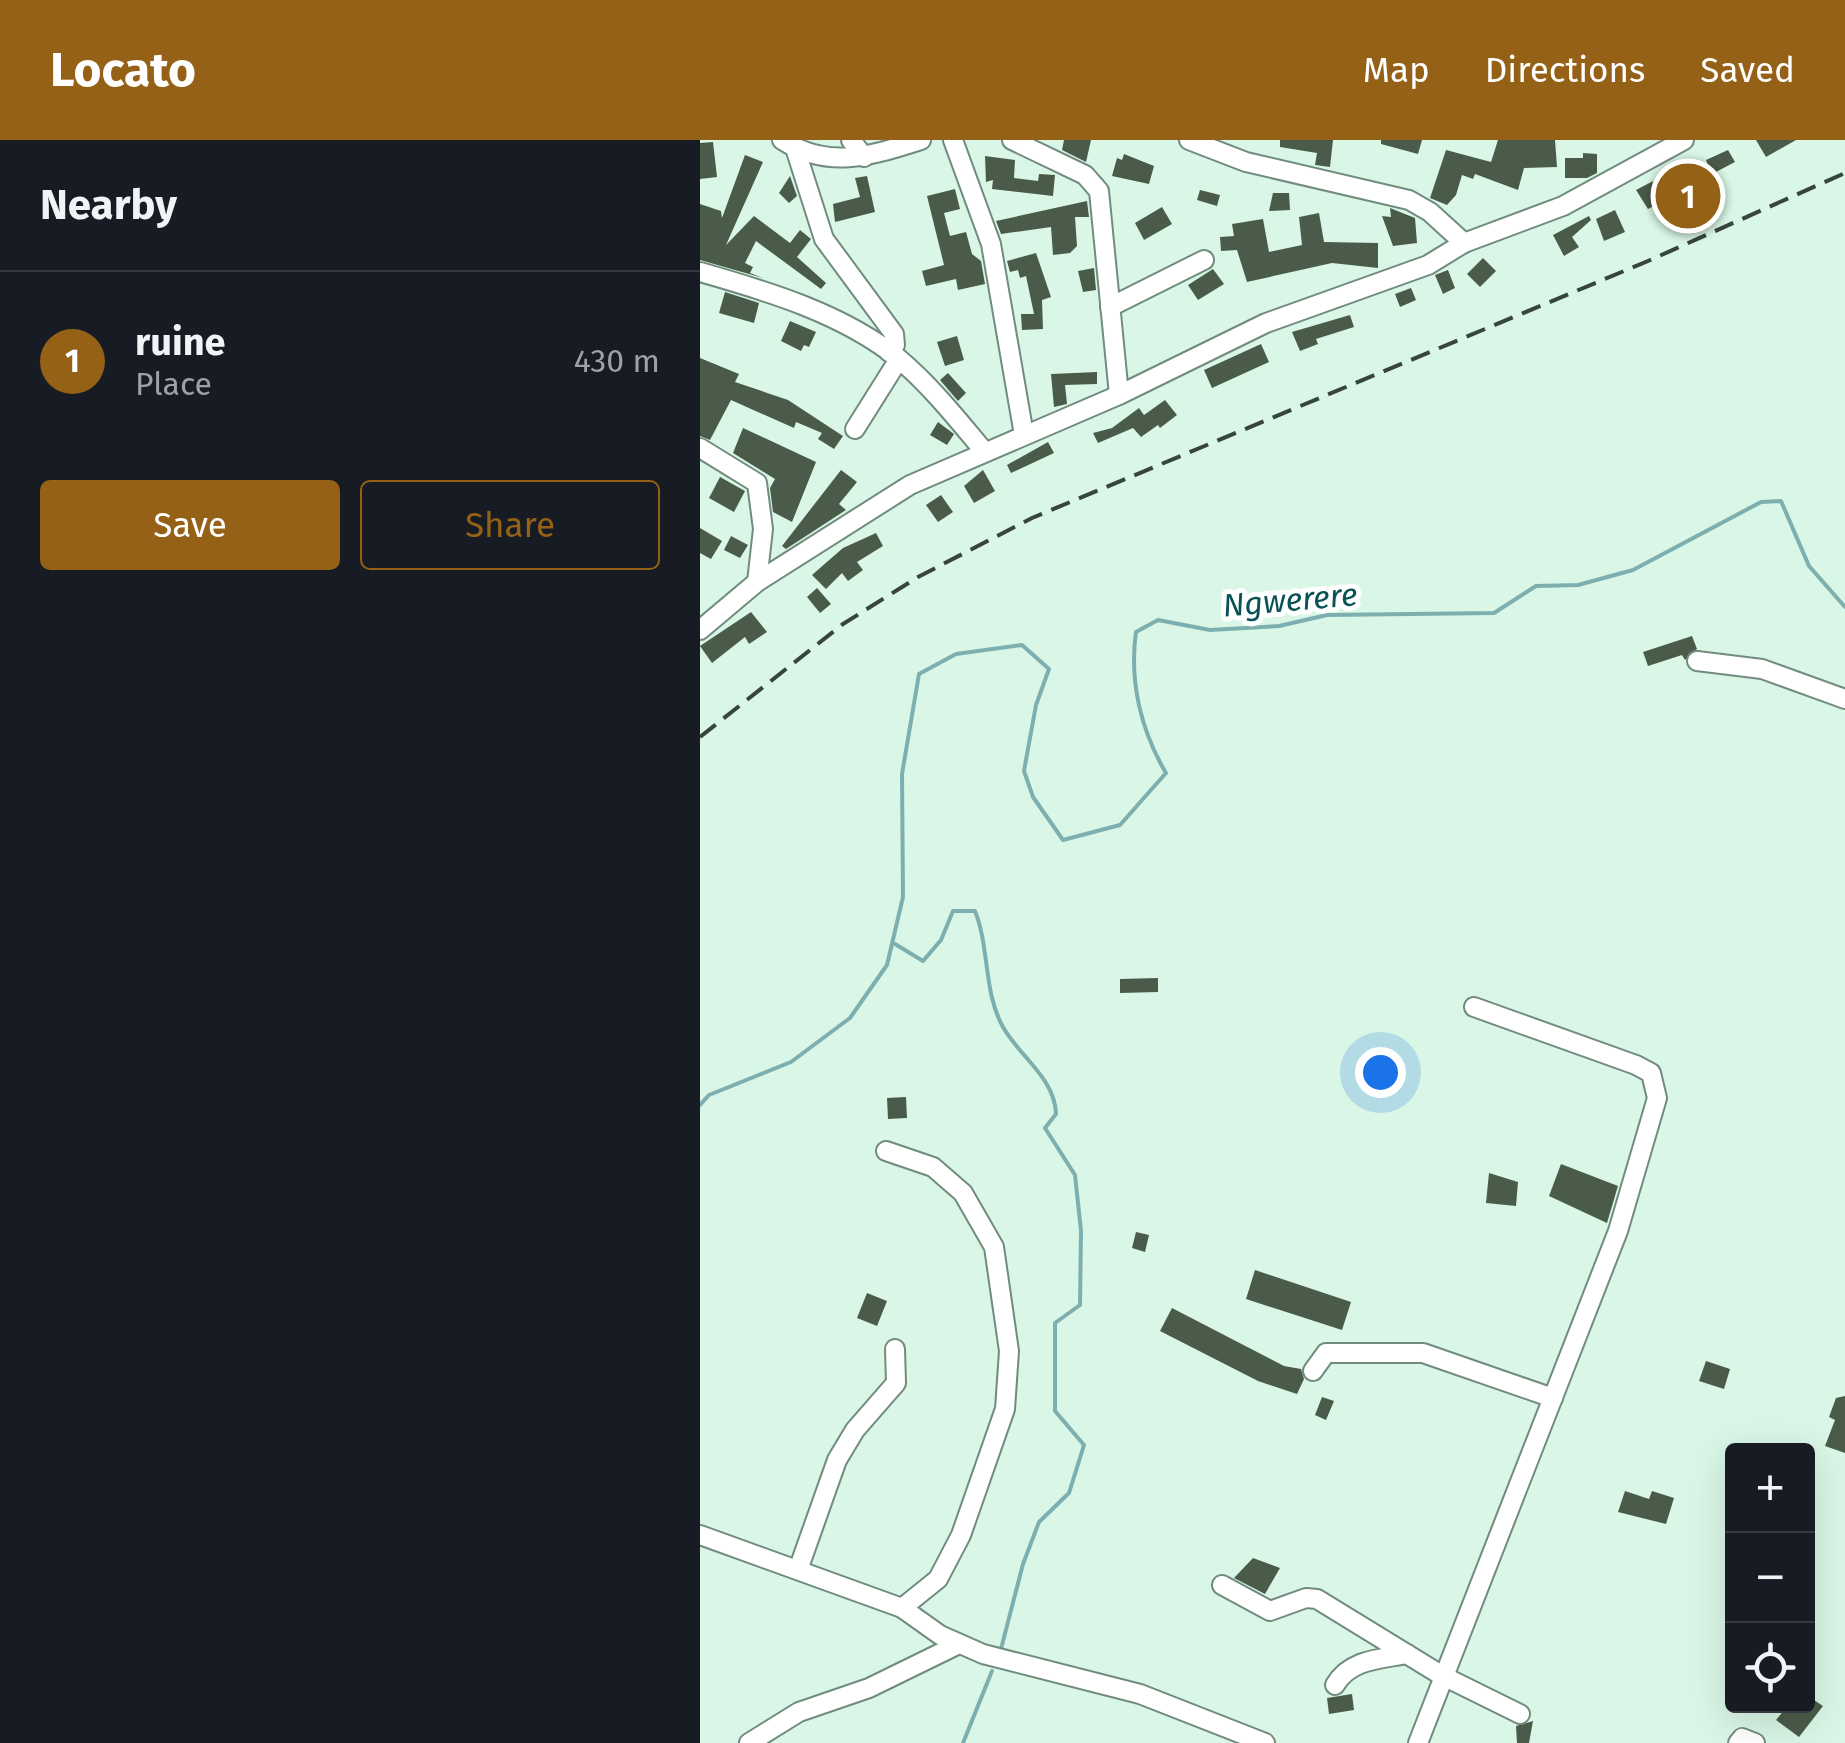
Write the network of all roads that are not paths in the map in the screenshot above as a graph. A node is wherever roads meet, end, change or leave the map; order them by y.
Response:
1 (851, 140) edge
2 (920, 140) edge
3 (953, 140) edge
4 (1012, 140) edge
5 (1190, 140) edge
6 (1684, 140) edge
7 (788, 144) edge
8 (864, 157) junction
9 (1464, 244) junction
10 (1204, 260) dead end
11 (705, 273) edge
12 (700, 292) edge
13 (1110, 307) junction
14 (894, 356) junction
15 (1119, 395) junction
16 (855, 429) dead end
17 (1024, 435) junction
18 (700, 448) edge
19 (984, 451) junction
20 (757, 582) junction
21 (700, 630) edge
22 (1696, 661) dead end
23 (1845, 700) edge
24 (1474, 1007) dead end
25 (886, 1151) dead end
26 (895, 1349) dead end
27 (1313, 1371) dead end
28 (1553, 1398) junction
29 (700, 1535) edge
30 (798, 1570) junction
31 (1222, 1585) dead end
32 (902, 1608) junction
33 (959, 1644) junction
34 (1408, 1654) junction
35 (1442, 1675) junction
36 (1335, 1684) dead end
37 (1520, 1714) dead end
38 (749, 1743) edge
39 (1265, 1743) edge
40 (1418, 1743) edge
41 (1738, 1743) edge
42 (1755, 1743) edge

1 - 8 street
2 - 8 street
3 - 17 street
4 - 13 street
5 - 9 street
6 - 9 street
7 - 8 street
7 - 14 street
9 - 15 street
10 - 13 street
11 - 12 street
11 - 14 street
13 - 15 street
14 - 16 street
14 - 19 street
15 - 17 street
17 - 19 street
18 - 20 street
19 - 20 street
20 - 21 street
22 - 23 street
24 - 28 street
25 - 32 street
26 - 30 street
27 - 28 street
28 - 35 street
29 - 30 street
30 - 32 street
31 - 34 street
32 - 33 street
33 - 38 street
33 - 39 street
34 - 35 street
34 - 36 street
35 - 37 street
35 - 40 street
41 - 42 street

